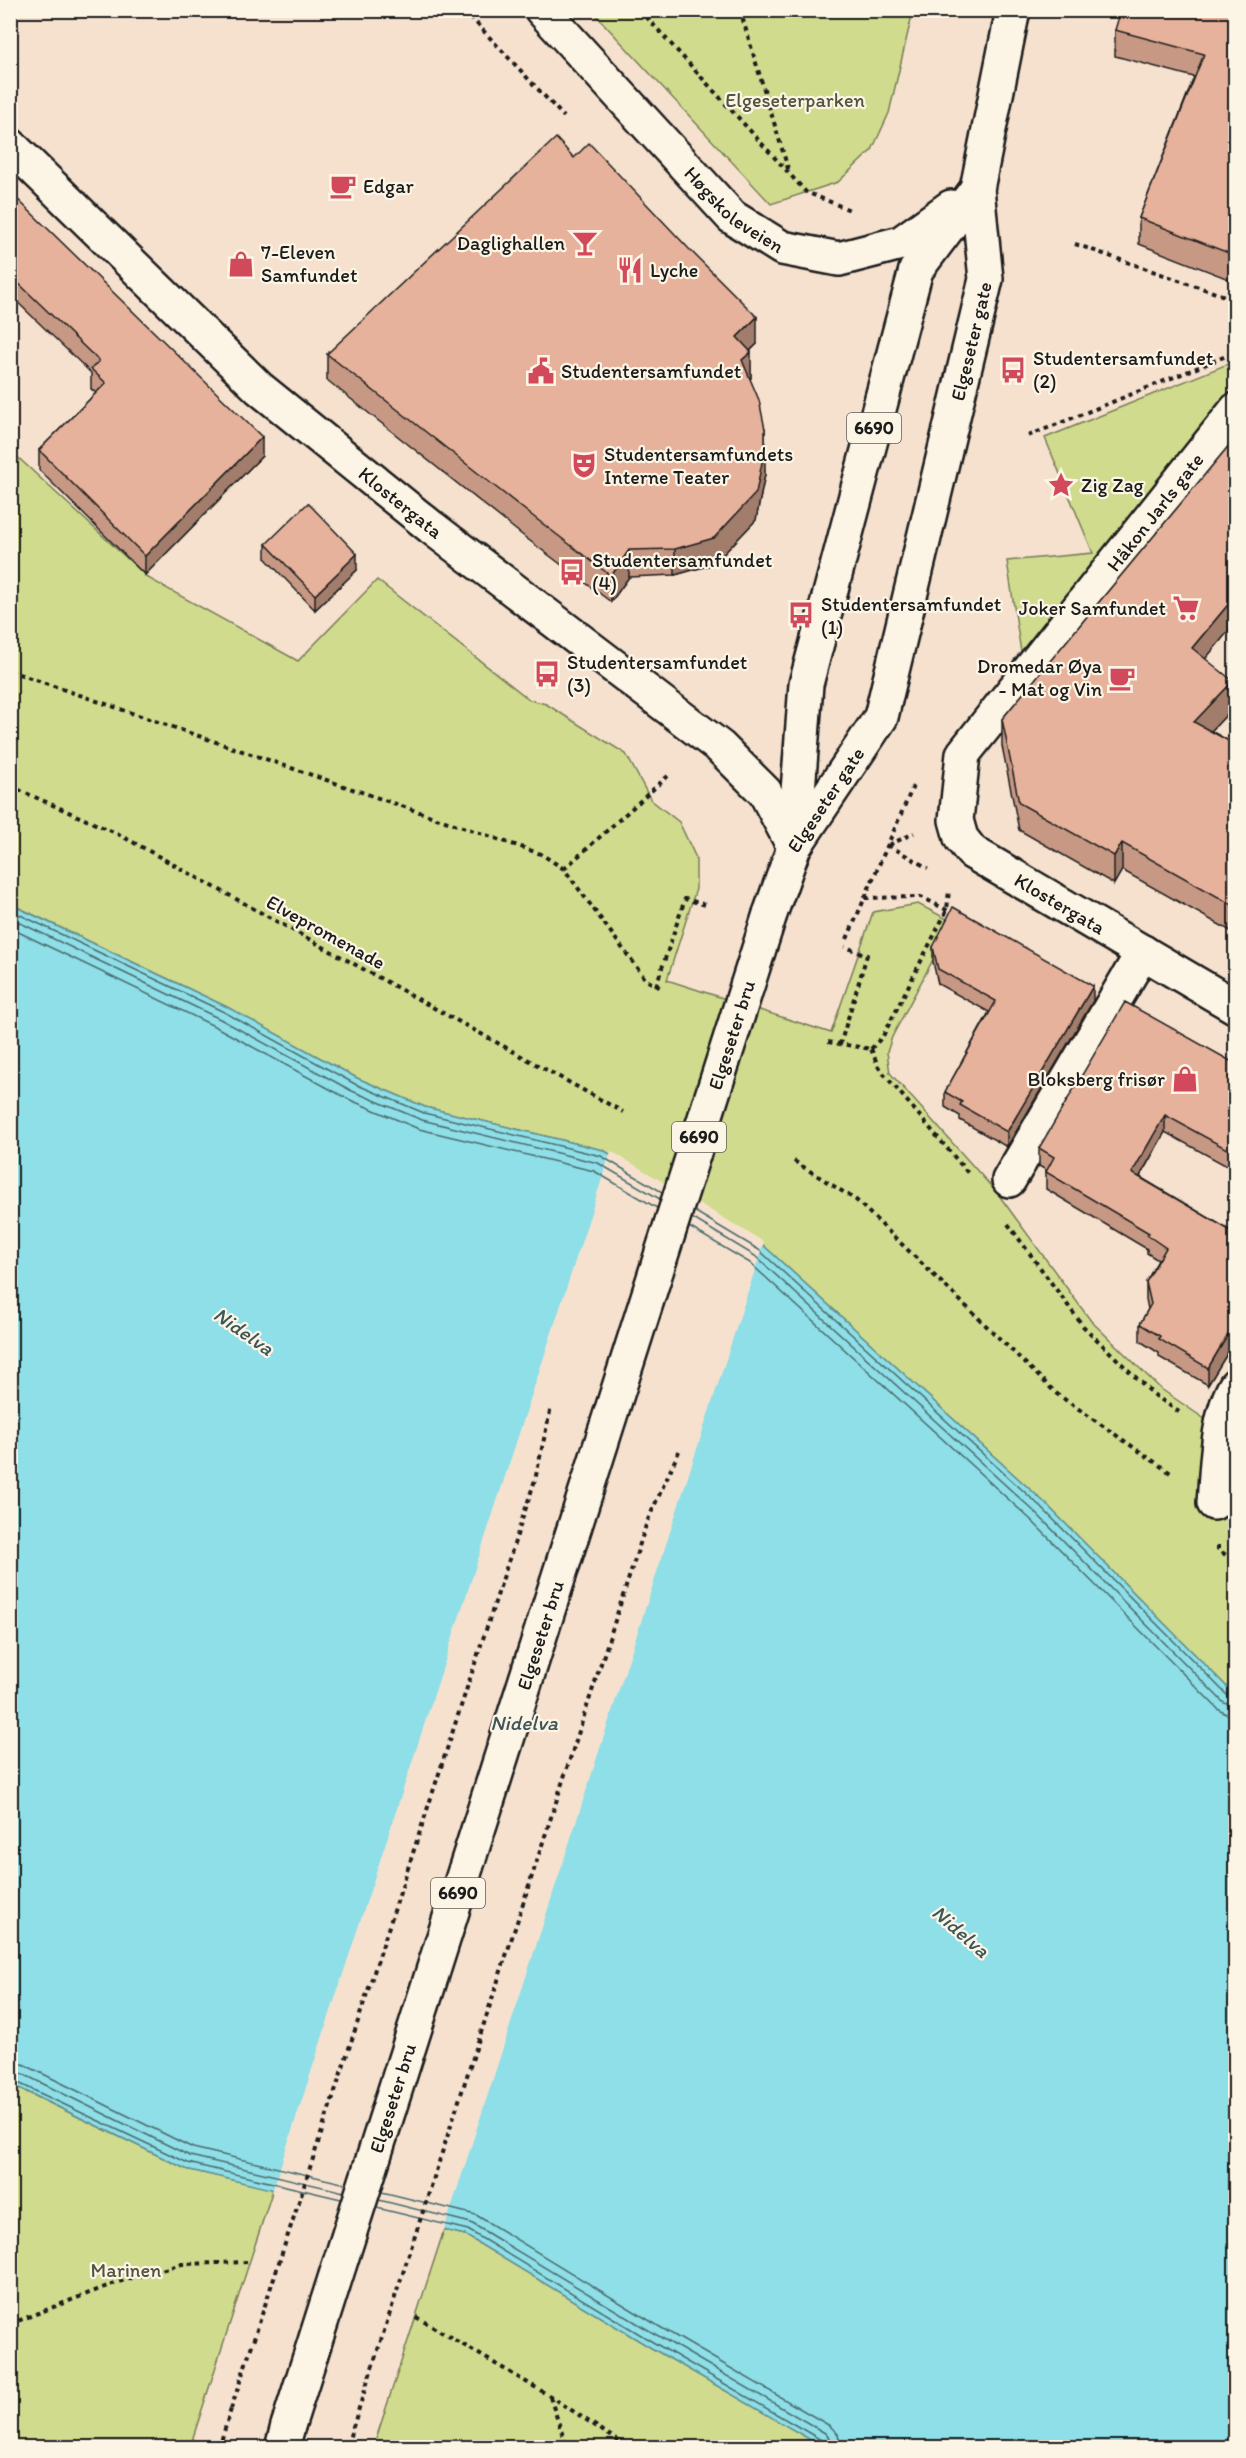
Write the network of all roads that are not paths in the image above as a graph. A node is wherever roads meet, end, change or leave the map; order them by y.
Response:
1 (542, 10) edge
2 (1013, 10) edge
3 (10, 146) edge
4 (977, 189) junction
5 (1236, 410) edge
6 (963, 754) joint
7 (794, 847) junction
8 (1143, 952) junction
9 (1236, 1007) edge
10 (1009, 1180) dead end
11 (1236, 1385) edge
12 (1214, 1503) road end
13 (285, 2437) edge

1 - 4 main road, Høgskoleveien
2 - 4 main road, Elgeseter gate / 6690
3 - 7 main road, Klostergata
4 - 7 main road, Elgeseter gate / 6690
4 - 7 main road, Elgeseter gate / 6690
5 - 6 main road, Håkon Jarls gate
6 - 8 main road, Klostergata
7 - 13 main road, Elgeseter bru / 6690, bridge
8 - 9 main road, Klostergata
8 - 10 main road
11 - 12 main road

